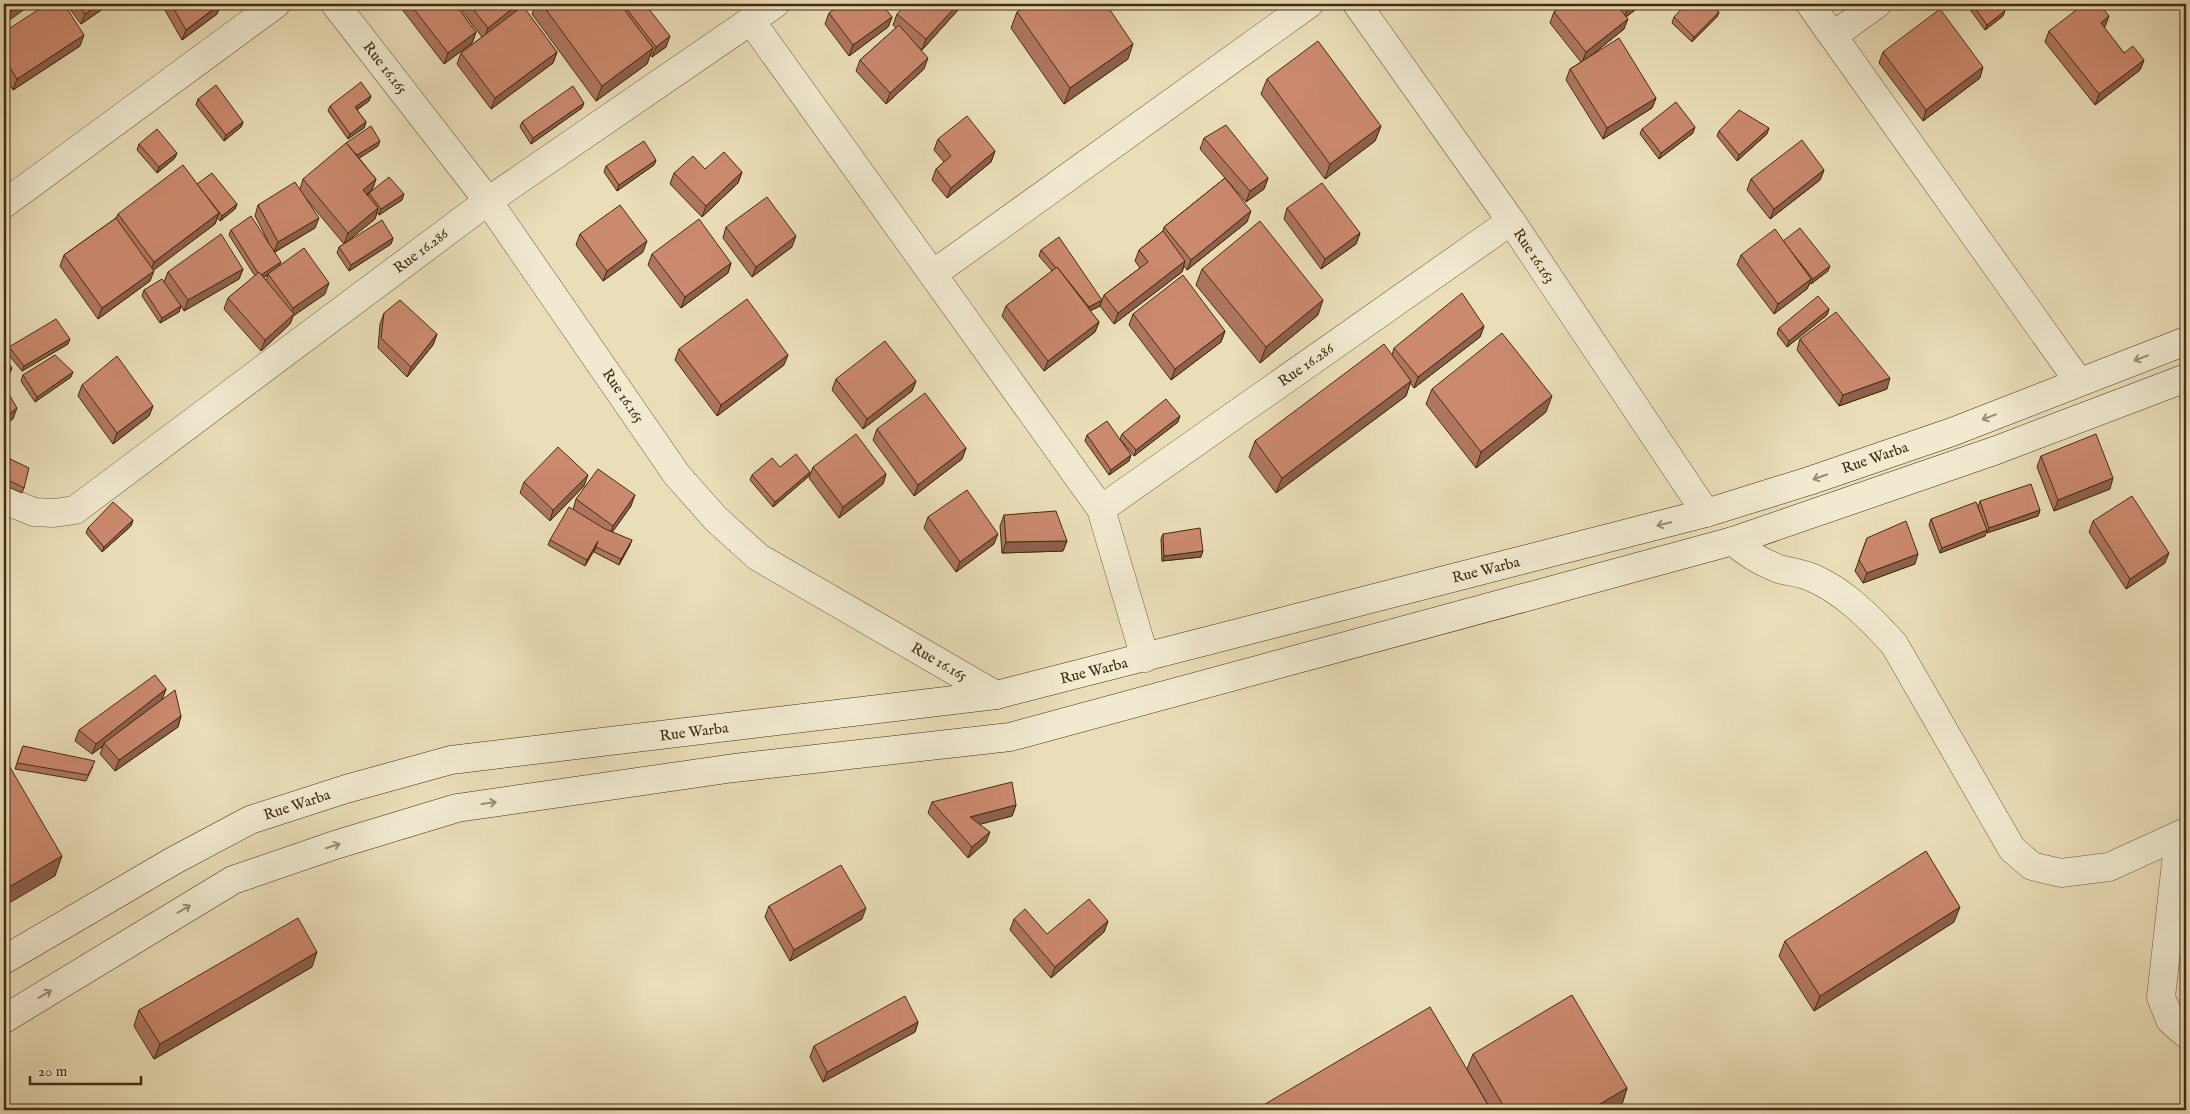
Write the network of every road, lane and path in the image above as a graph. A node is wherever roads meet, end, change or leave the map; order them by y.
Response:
1 (276, 4) edge
2 (335, 4) edge
3 (775, 4) edge
4 (1309, 4) edge
5 (1357, 4) edge
6 (1810, 4) edge
7 (1877, 4) edge
8 (751, 21) junction
9 (1833, 36) junction
10 (488, 200) junction
11 (4, 204) edge
12 (1511, 221) junction
13 (933, 274) junction
14 (2186, 341) edge
15 (2186, 378) edge
16 (2079, 382) junction
17 (4, 500) edge
18 (1101, 509) junction
19 (1706, 513) junction
20 (1733, 540) junction
21 (1145, 658) junction
22 (996, 695) junction
23 (2182, 834) edge
24 (4, 960) edge
25 (4, 1019) edge
26 (2186, 1034) edge

1 - 11 street
2 - 10 street, Rue 16.165
3 - 8 street, Rue 16.286
4 - 13 street
5 - 12 street, Rue 16.163
6 - 9 street
7 - 9 street
8 - 10 street, Rue 16.286
8 - 13 street
9 - 16 street
10 - 17 street, Rue 16.286
10 - 22 street, Rue 16.165
12 - 18 street, Rue 16.286
12 - 19 street, Rue 16.163
13 - 18 street
14 -> 16 street, Rue Warba
15 - 20 street
16 -> 19 street, Rue Warba
18 - 21 street
19 -> 21 street, Rue Warba
20 - 23 street
25 -> 20 street
21 - 22 street, Rue Warba
22 - 24 street, Rue Warba
23 - 26 street

